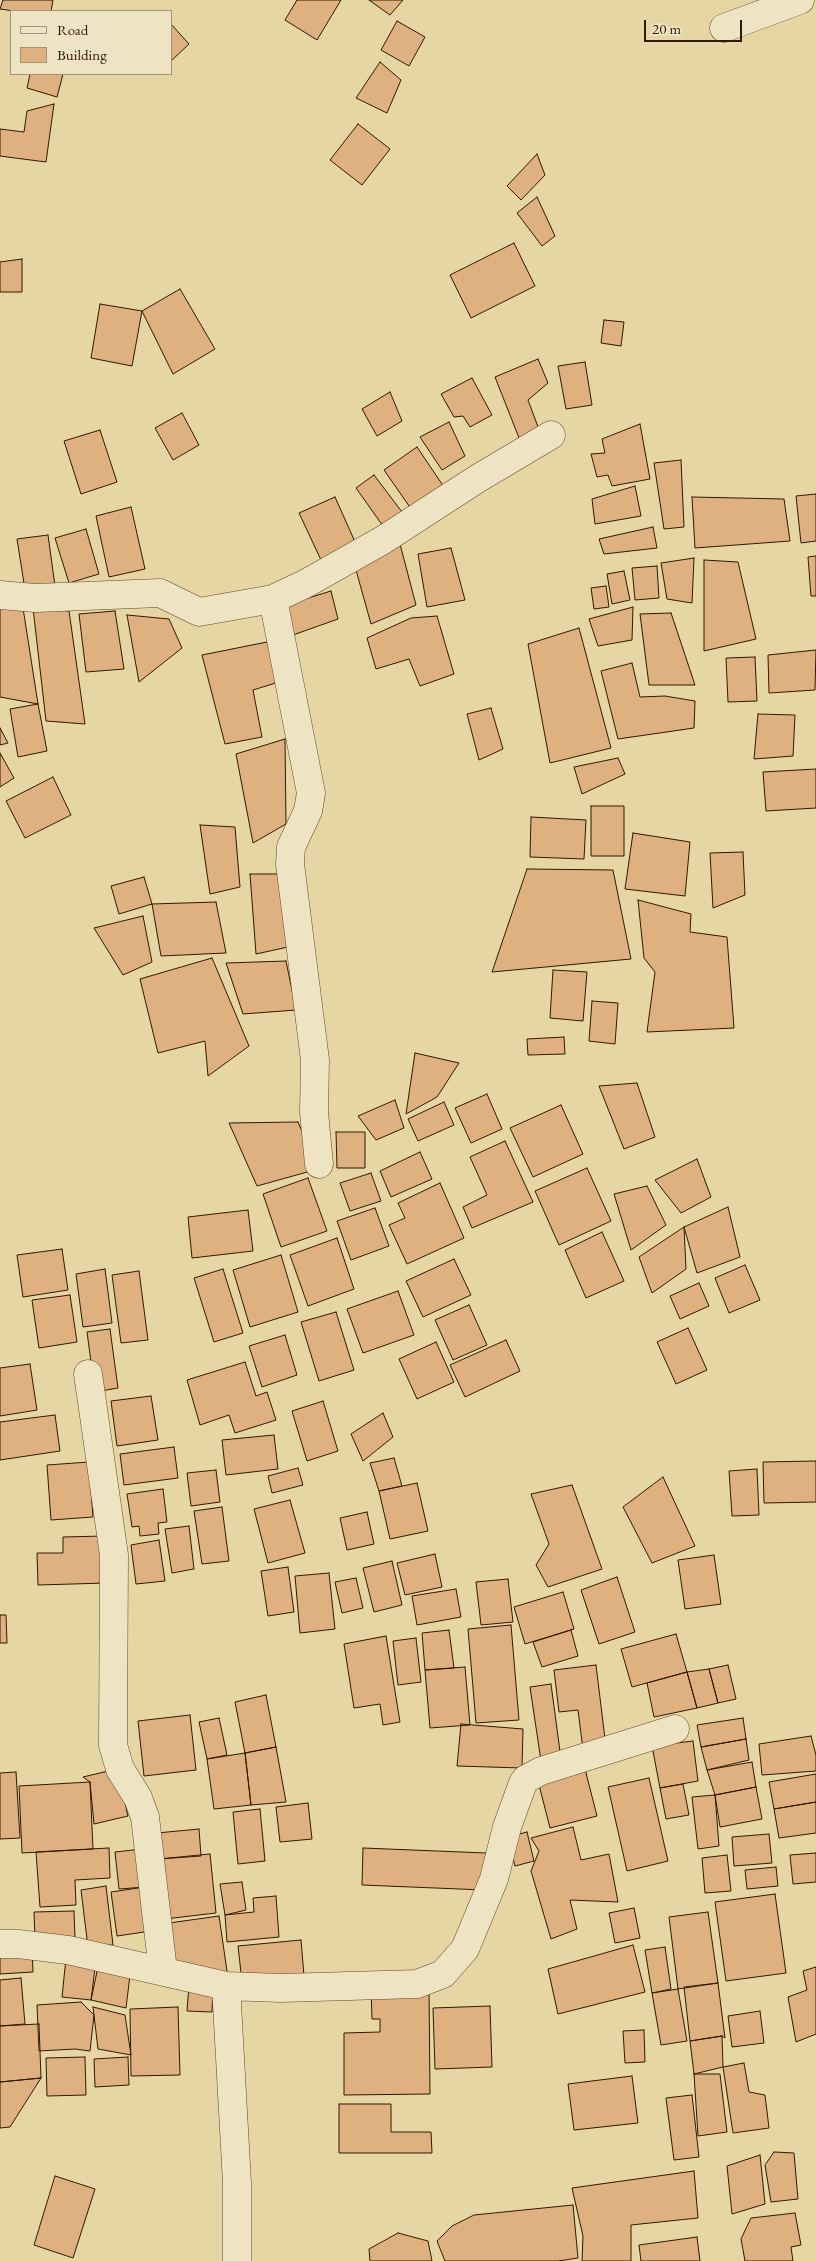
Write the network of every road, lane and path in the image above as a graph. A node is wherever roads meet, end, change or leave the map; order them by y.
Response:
1 (800, 0) edge
2 (724, 28) dead end
3 (551, 435) dead end
4 (0, 595) edge
5 (273, 598) junction
6 (319, 1164) dead end
7 (88, 1374) dead end
8 (675, 1729) dead end
9 (0, 1944) edge
10 (163, 1971) junction
11 (226, 1986) junction
12 (237, 2261) edge

1 - 2 street
3 - 5 street
4 - 5 street
5 - 6 street
7 - 10 street
8 - 11 street
9 - 10 street
10 - 11 street
11 - 12 street

